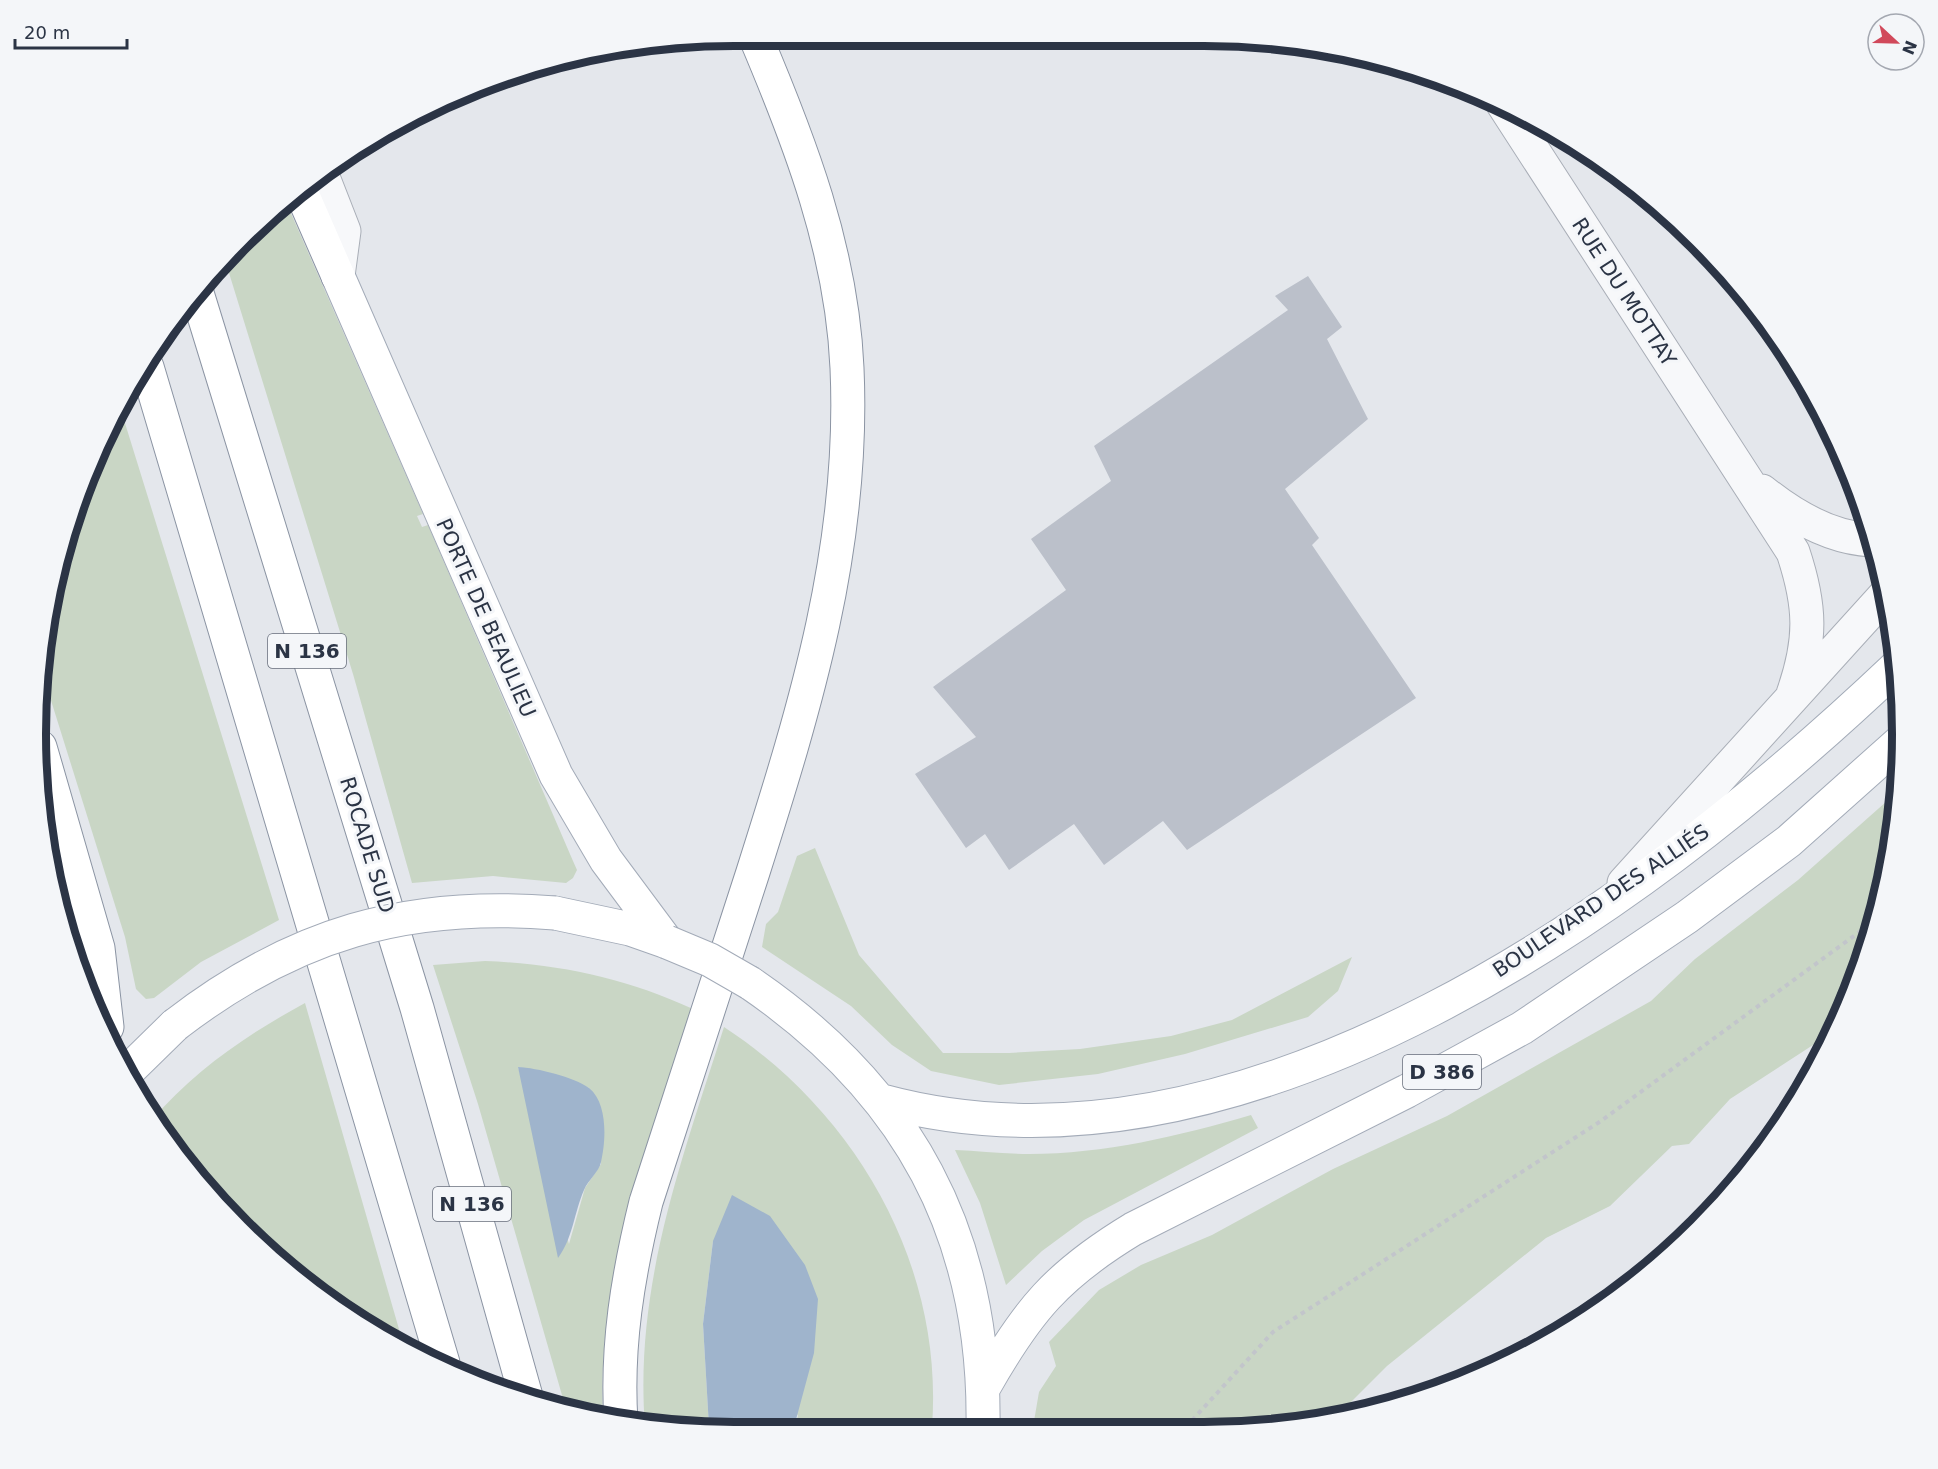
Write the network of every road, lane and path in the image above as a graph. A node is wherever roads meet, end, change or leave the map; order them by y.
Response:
1 (758, 46) edge
2 (1513, 120) edge
3 (325, 182) edge
4 (304, 198) edge
5 (338, 276) junction
6 (200, 302) edge
7 (149, 374) edge
8 (1746, 479) junction
9 (1863, 539) edge
10 (1879, 603) edge
11 (1889, 674) edge
12 (1793, 694) junction
13 (1891, 750) edge
14 (48, 774) edge
15 (1604, 904) junction
16 (1863, 929) edge
17 (667, 942) junction
18 (105, 1012) edge
19 (133, 1067) edge
20 (882, 1101) junction
21 (441, 1357) edge
22 (984, 1387) junction
23 (524, 1389) edge
24 (621, 1413) edge
25 (983, 1423) edge
26 (1190, 1423) edge

1 - 24 main road
2 - 8 street, RUE DU MOTTAY
3 - 5 street
4 - 5 main road, PORTE DE BEAULIEU
5 - 17 main road, PORTE DE BEAULIEU
6 - 23 main road, ROCADE SUD / N 136
7 - 21 main road, N 136
8 - 9 street
8 - 12 street, RUE DU MOTTAY
10 - 12 street
11 - 15 main road, BOULEVARD DES ALLIÉS / D 386
12 - 15 street
13 - 22 main road, D 386
14 - 18 main road
15 - 20 main road, BOULEVARD DES ALLIÉS / D 386
16 - 26 path
17 - 19 main road, bridge
17 - 20 main road, bridge
20 - 22 main road
22 - 25 main road

